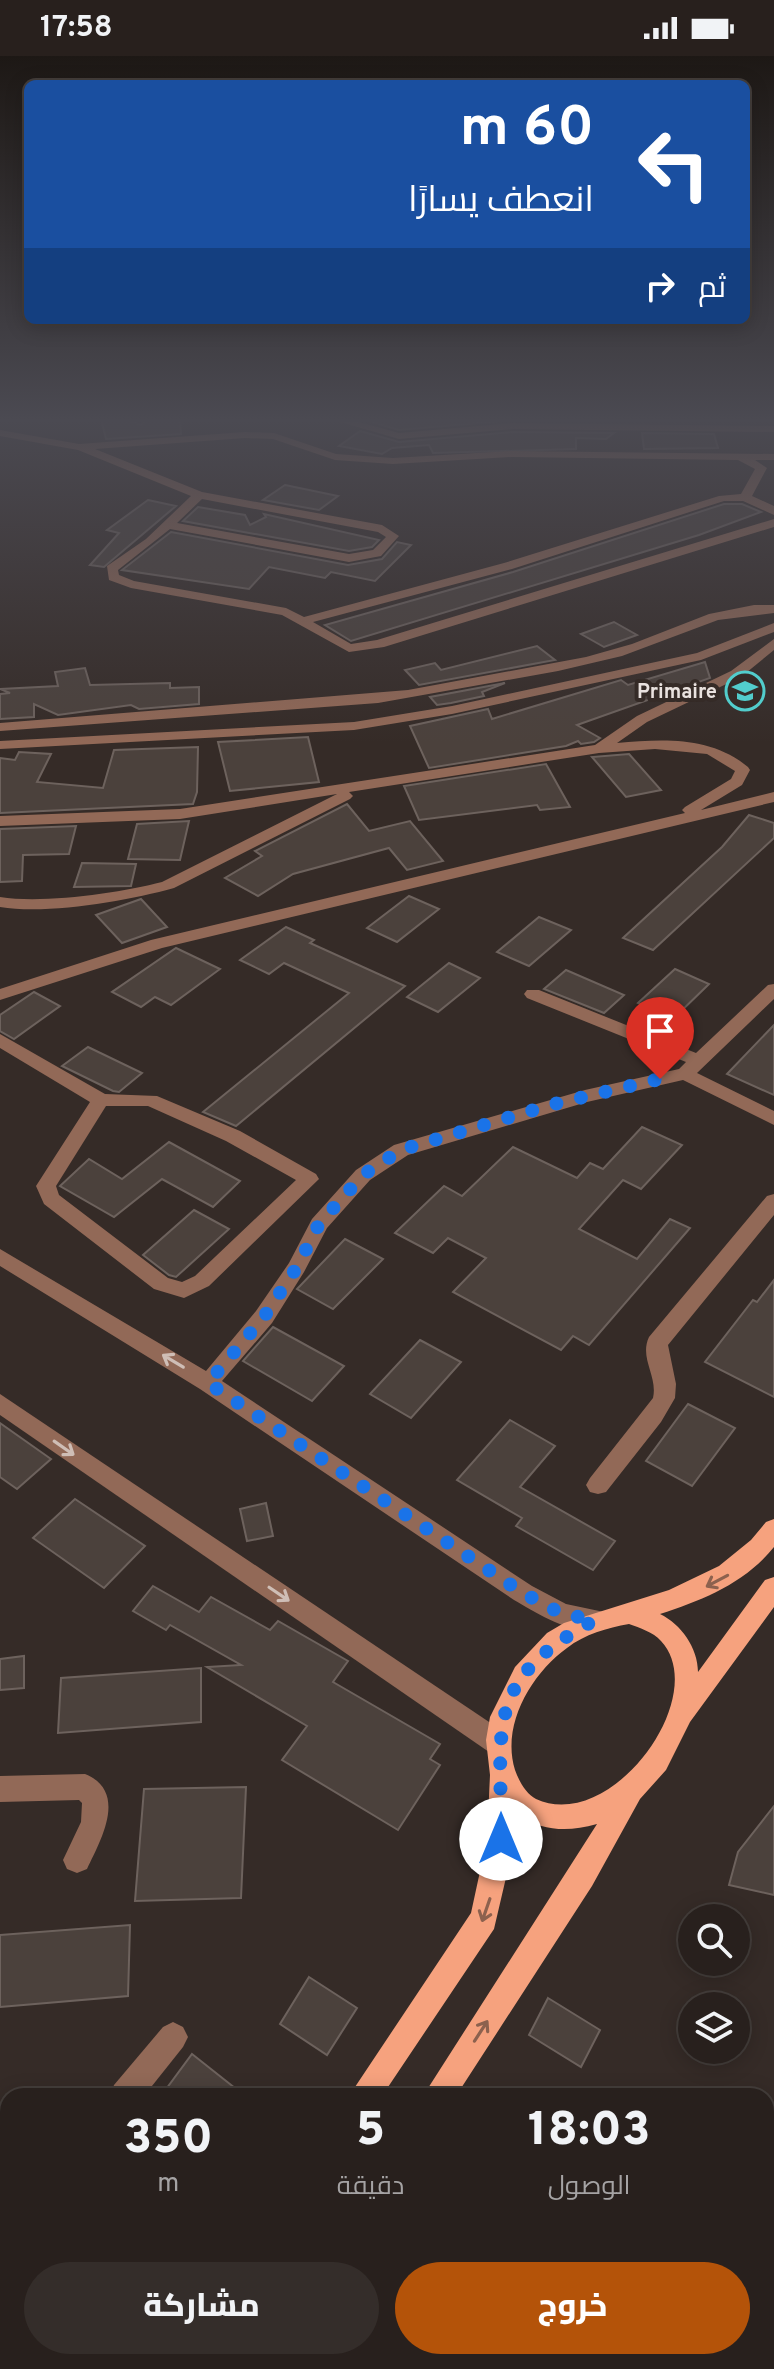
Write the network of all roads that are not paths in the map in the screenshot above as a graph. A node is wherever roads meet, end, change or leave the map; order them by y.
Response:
1 (165, 527) edge
2 (178, 527) edge
3 (371, 527) edge
4 (631, 527) edge
5 (761, 527) edge
6 (774, 609) edge
7 (306, 620) junction
8 (774, 627) edge
9 (774, 643) edge
10 (0, 727) edge
11 (0, 745) edge
12 (599, 749) junction
13 (364, 787) junction
14 (774, 797) edge
15 (0, 821) edge
16 (669, 822) junction
17 (0, 902) edge
18 (774, 989) edge
19 (533, 994) dead end
20 (0, 995) edge
21 (0, 1040) edge
22 (692, 1068) junction
23 (101, 1100) junction
24 (774, 1119) edge
25 (774, 1201) edge
26 (0, 1256) edge
27 (208, 1383) junction
28 (0, 1403) edge
29 (598, 1485) dead end
30 (774, 1529) edge
31 (774, 1587) edge
32 (629, 1613) junction
33 (595, 1620) junction
34 (680, 1719) junction
35 (498, 1743) junction
36 (502, 1778) junction
37 (0, 1789) edge
38 (631, 1791) junction
39 (77, 1860) dead end
40 (173, 2037) dead end
41 (132, 2088) edge
42 (369, 2088) edge
43 (443, 2088) edge

1 - 7 street
2 - 3 street
4 - 7 street
5 - 7 street
6 - 10 street
8 - 11 street
9 - 12 street
12 - 13 street
12 - 16 street
13 - 15 street
13 - 17 street
14 - 16 street
16 - 20 street
18 - 22 street
19 - 22 street
21 - 23 street
22 - 24 street
22 - 27 street
23 - 23 street
25 - 29 street
27 -> 26 street
27 - 33 street
28 -> 35 street
30 -> 32 main road
31 - 34 main road
32 - 33 main road
32 - 34 main road
33 - 35 main road
34 - 38 main road
35 - 36 main road
36 - 38 main road
36 -> 42 main road
37 - 39 street
43 -> 38 main road
40 - 41 street

